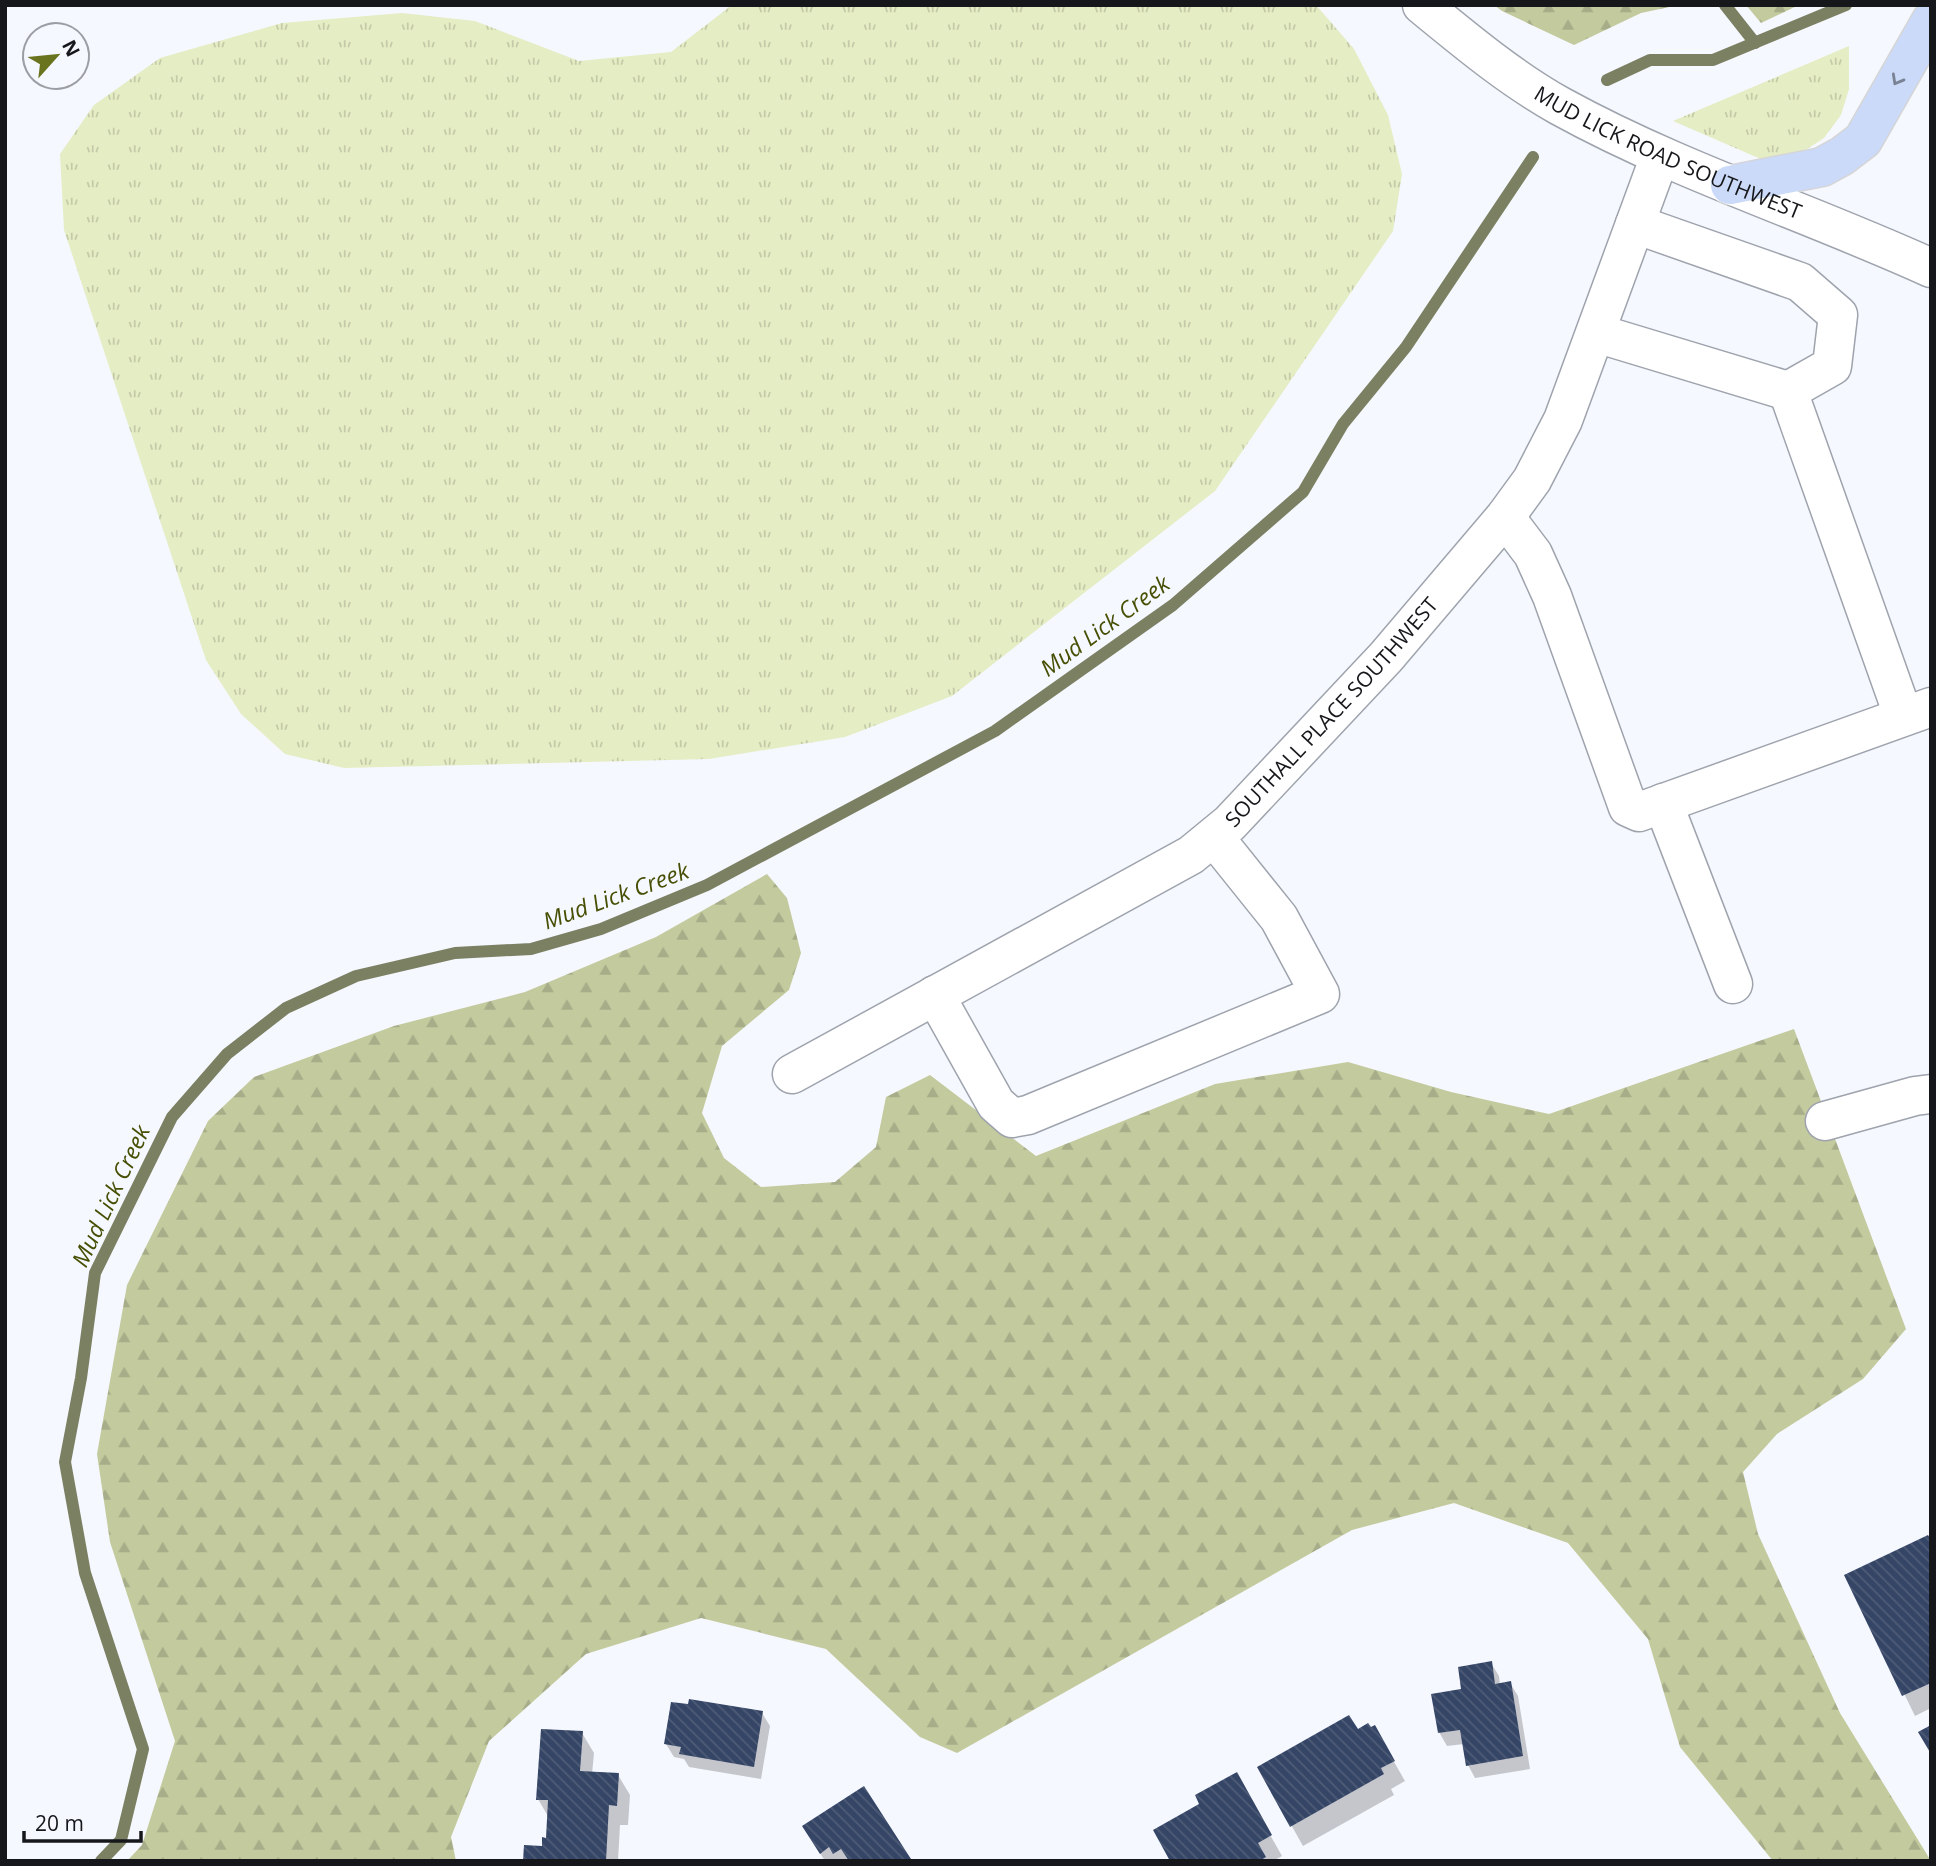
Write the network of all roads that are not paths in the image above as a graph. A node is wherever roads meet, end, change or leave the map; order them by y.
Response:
1 (1422, 5) edge
2 (1931, 21) edge
3 (1636, 144) junction
4 (1730, 185) junction
5 (1635, 224) junction
6 (1931, 268) edge
7 (1596, 332) junction
8 (1788, 391) junction
9 (1505, 517) junction
10 (1917, 711) edge
11 (1663, 803) junction
12 (1214, 837) junction
13 (1733, 984) dead end
14 (935, 995) junction
15 (792, 1074) dead end
16 (1931, 1094) edge
17 (1825, 1121) dead end

1 - 3 street, MUD LICK ROAD SOUTHWEST
2 -> 4 main road
3 - 4 street, MUD LICK ROAD SOUTHWEST
3 - 5 street, SOUTHALL PLACE SOUTHWEST
4 - 6 street, MUD LICK ROAD SOUTHWEST
5 - 7 street, SOUTHALL PLACE SOUTHWEST
5 - 8 street
7 - 8 street
7 - 9 street, SOUTHALL PLACE SOUTHWEST
8 - 10 street
9 - 11 street
9 - 12 street, SOUTHALL PLACE SOUTHWEST
10 - 11 street
11 - 13 street
12 - 14 street, SOUTHALL PLACE SOUTHWEST
12 - 14 street
14 - 15 street, SOUTHALL PLACE SOUTHWEST
16 - 17 street

